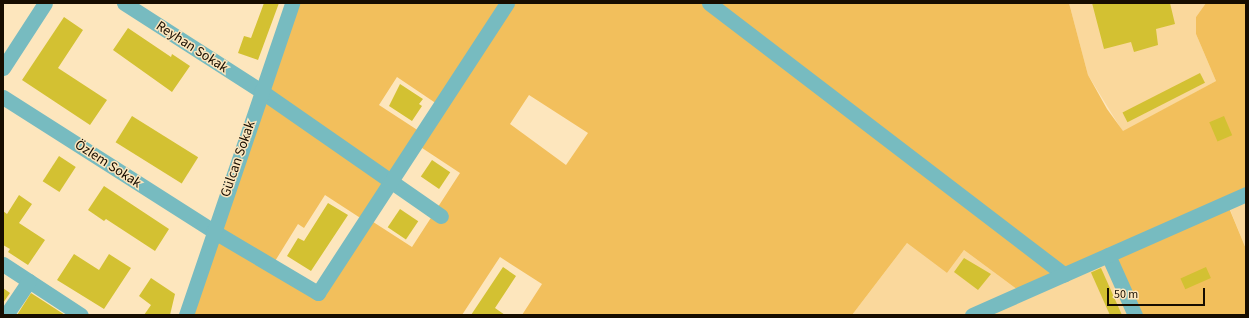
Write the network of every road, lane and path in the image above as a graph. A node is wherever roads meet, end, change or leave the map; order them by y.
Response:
1 (45, 3) edge
2 (124, 3) edge
3 (292, 3) edge
4 (508, 3) edge
5 (709, 3) edge
6 (3, 68) edge
7 (261, 91) junction
8 (3, 97) edge
9 (391, 181) junction
10 (1246, 194) edge
11 (441, 216) dead end
12 (213, 231) junction
13 (1108, 255) junction
14 (3, 264) edge
15 (1064, 274) junction
16 (28, 281) junction
17 (6, 315) edge
18 (81, 315) edge
19 (186, 315) edge
20 (972, 315) edge
21 (1135, 315) edge

1 - 6 street
2 - 7 street, Reyhan Sokak
3 - 7 street, Gülcan Sokak
4 - 9 street
5 - 15 street
7 - 9 street, Reyhan Sokak
7 - 12 street, Gülcan Sokak
8 - 12 street, Özlem Sokak
9 - 11 street, Reyhan Sokak
9 - 12 street, Özlem Sokak
10 - 13 street
12 - 19 street, Gülcan Sokak
13 - 15 street
13 - 21 street
14 - 16 street
15 - 20 street
16 - 17 street
16 - 18 street

